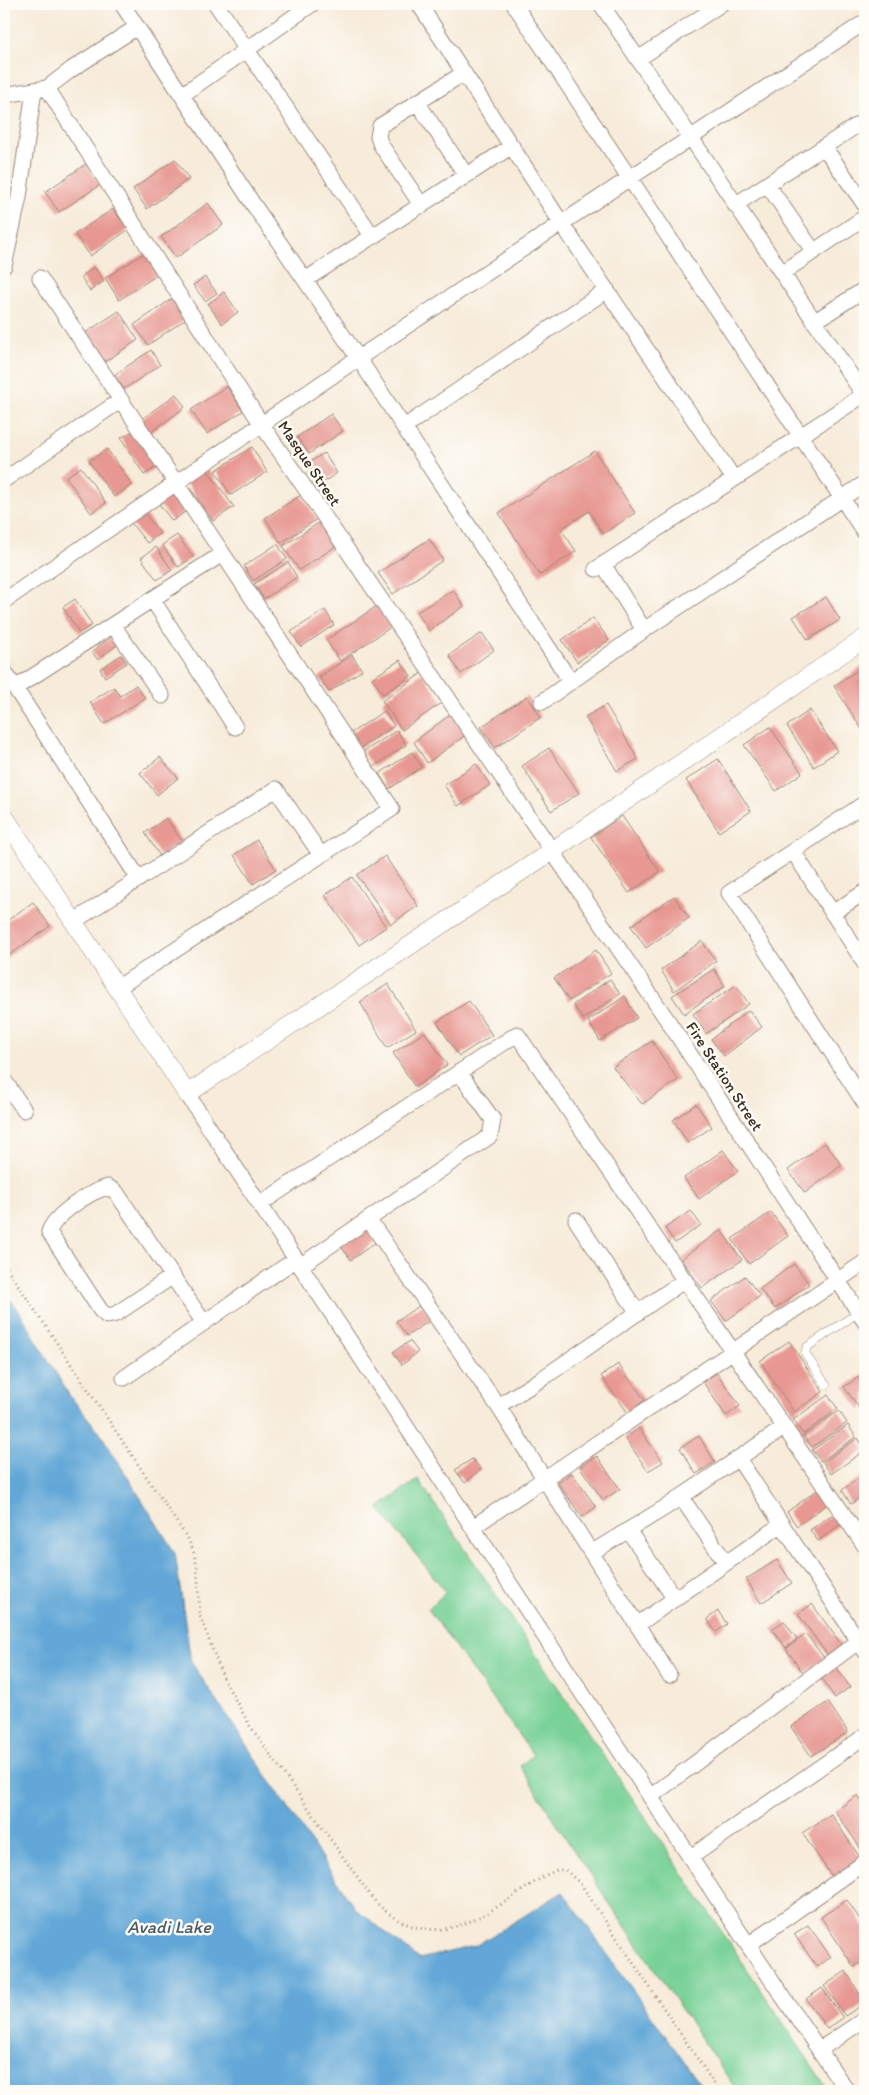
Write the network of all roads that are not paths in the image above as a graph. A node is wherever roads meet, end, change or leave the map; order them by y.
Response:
1 (122, 4) edge
2 (216, 4) edge
3 (312, 4) edge
4 (419, 4) edge
5 (514, 4) edge
6 (601, 4) edge
7 (721, 4) edge
8 (292, 10) edge
9 (865, 22) edge
10 (137, 27) junction
11 (247, 50) junction
12 (638, 59) junction
13 (464, 73) junction
14 (41, 89) junction
15 (4, 95) edge
16 (182, 95) junction
17 (417, 102) junction
18 (865, 120) edge
19 (690, 138) junction
20 (512, 146) junction
21 (824, 147) junction
22 (466, 175) junction
23 (629, 179) junction
24 (767, 184) junction
25 (735, 205) junction
26 (865, 205) edge
27 (422, 206) junction
28 (865, 217) edge
29 (562, 224) junction
30 (373, 237) junction
31 (814, 252) junction
32 (4, 266) edge
33 (782, 273) junction
34 (40, 278) dead end
35 (306, 280) junction
36 (607, 290) junction
37 (865, 290) edge
38 (814, 322) junction
39 (359, 358) junction
40 (864, 394) edge
41 (121, 400) junction
42 (262, 424) junction
43 (404, 427) junction
44 (800, 436) junction
45 (734, 479) junction
46 (4, 480) edge
47 (176, 483) junction
48 (865, 483) edge
49 (842, 498) junction
50 (865, 533) edge
51 (222, 554) junction
52 (152, 599) junction
53 (4, 601) edge
54 (113, 625) junction
55 (644, 630) junction
56 (865, 638) edge
57 (4, 671) edge
58 (571, 682) junction
59 (15, 688) junction
60 (162, 696) dead end
61 (542, 702) dead end
62 (235, 727) dead end
63 (865, 803) edge
64 (4, 816) edge
65 (552, 851) junction
66 (792, 851) junction
67 (322, 855) junction
68 (139, 878) junction
69 (865, 892) edge
70 (832, 912) junction
71 (73, 922) junction
72 (865, 964) edge
73 (117, 988) junction
74 (459, 1072) junction
75 (4, 1080) edge
76 (187, 1094) junction
77 (865, 1104) edge
78 (24, 1110) dead end
79 (260, 1204) junction
80 (369, 1220) junction
81 (576, 1220) dead end
82 (298, 1262) junction
83 (865, 1262) edge
84 (173, 1276) junction
85 (685, 1280) junction
86 (838, 1281) junction
87 (638, 1313) junction
88 (862, 1317) edge
89 (204, 1323) junction
90 (734, 1352) junction
91 (124, 1378) dead end
92 (826, 1385) dead end
93 (498, 1406) junction
94 (785, 1427) junction
95 (738, 1458) junction
96 (544, 1480) junction
97 (681, 1497) junction
98 (782, 1524) junction
99 (473, 1527) junction
100 (628, 1530) junction
101 (865, 1546) edge
102 (591, 1553) junction
103 (726, 1563) junction
104 (674, 1599) junction
105 (637, 1625) junction
106 (862, 1646) edge
107 (669, 1675) dead end
108 (865, 1736) edge
109 (650, 1797) junction
110 (690, 1857) junction
111 (865, 1862) edge
112 (748, 1945) junction
113 (865, 2019) edge
114 (819, 2050) junction
115 (847, 2091) edge

1 - 10 street
2 - 11 street
3 - 8 street
4 - 13 street
5 - 23 street
6 - 12 street
7 - 12 street
8 - 11 street
9 - 19 street
10 - 14 street
10 - 16 street
11 - 16 street
11 - 30 street
12 - 19 street
13 - 17 street
13 - 20 street
14 - 15 street
14 - 32 street
14 - 42 street, Masque Street
16 - 35 street
17 - 22 street
17 - 27 street
18 - 21 street
19 - 23 street
19 - 25 street
20 - 22 street
20 - 29 street
21 - 24 street
21 - 26 street
22 - 27 street
23 - 29 street
23 - 44 street
24 - 25 street
24 - 31 street
25 - 33 street
27 - 30 street
28 - 31 street
29 - 36 street
29 - 39 street
30 - 35 street
31 - 33 street
33 - 38 street
34 - 41 street
35 - 39 street
36 - 43 street
36 - 45 street
37 - 38 street
38 - 40 street
39 - 42 street
39 - 43 street
40 - 44 street
41 - 46 street
41 - 47 street
42 - 47 street
42 - 65 street, Masque Street
43 - 58 street
44 - 45 street
44 - 49 street
45 - 55 street
47 - 51 street
47 - 53 street
48 - 49 street
49 - 50 street
49 - 55 street
51 - 52 street
51 - 67 street
52 - 54 street
52 - 62 street
54 - 59 street
54 - 60 street
55 - 58 street
56 - 65 street
57 - 59 street
58 - 61 street
59 - 68 street
63 - 66 street
64 - 71 street
65 - 76 street
65 - 86 street, Fire Station Street
66 - 70 street
66 - 77 street
67 - 68 street
67 - 73 street
68 - 71 street
69 - 70 street
70 - 72 street
71 - 73 street
73 - 76 street
74 - 79 street
74 - 80 street
74 - 85 street
75 - 78 street
76 - 79 street
79 - 82 street
80 - 82 street
80 - 93 street
81 - 87 street
82 - 89 street
82 - 99 street
83 - 86 street
84 - 84 street
84 - 89 street
85 - 87 street
85 - 90 street
86 - 88 street, Fire Station Street
86 - 90 street
87 - 93 street
88 - 92 lane
89 - 91 street
90 - 94 street
90 - 96 street
93 - 96 street
94 - 95 street
94 - 101 street
95 - 97 street
95 - 98 street
96 - 99 street
96 - 102 street
97 - 100 street
97 - 103 street
98 - 103 street
98 - 106 street
99 - 109 street
100 - 102 street
100 - 104 street
102 - 105 street
103 - 104 street
104 - 105 street
105 - 107 street
106 - 109 street
108 - 110 street
109 - 110 street
110 - 112 street
111 - 112 street
112 - 114 street
113 - 114 street
114 - 115 street

